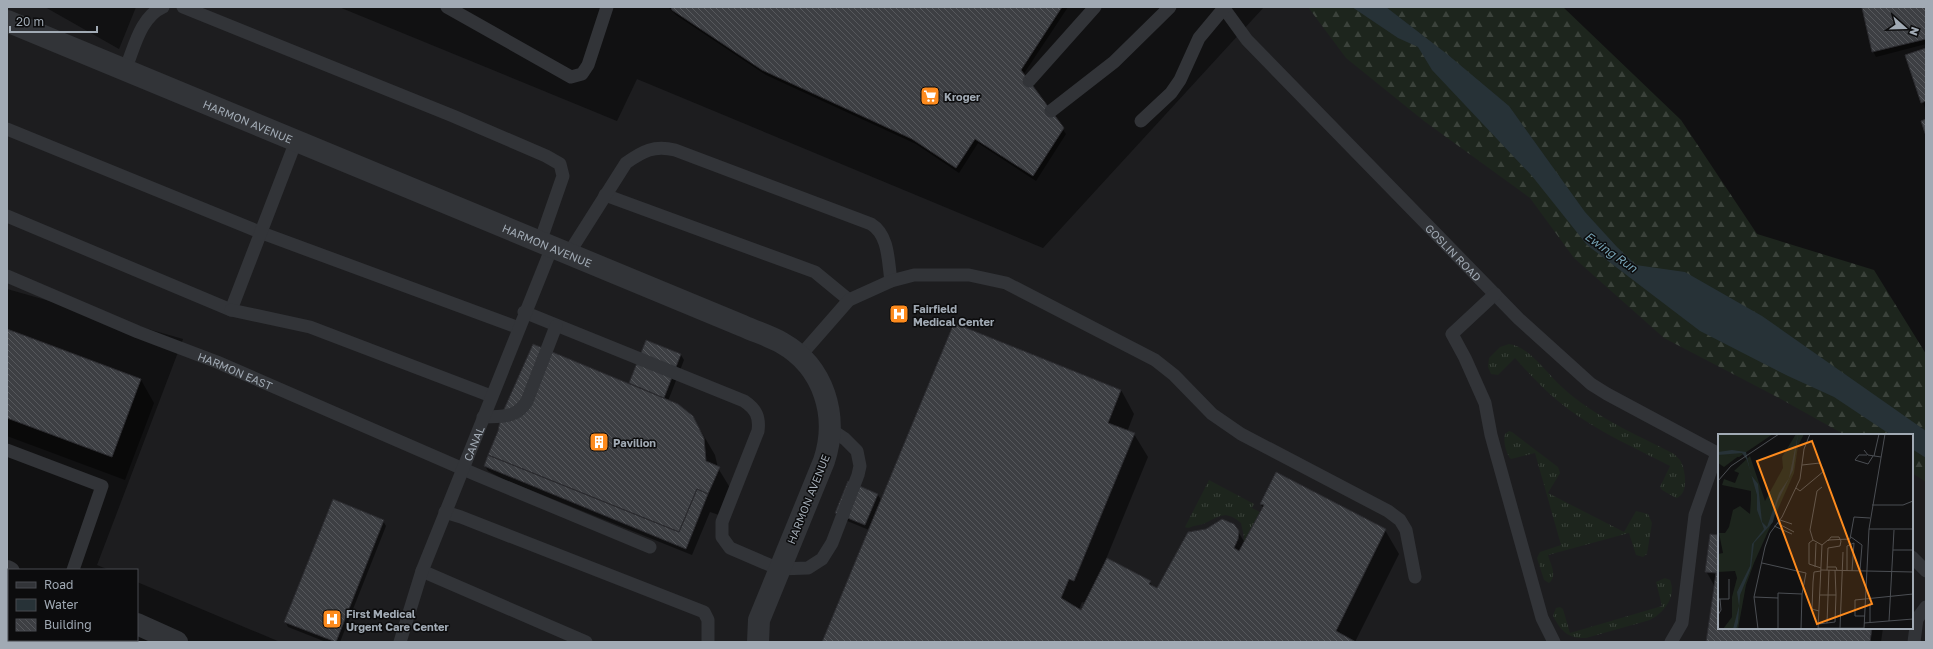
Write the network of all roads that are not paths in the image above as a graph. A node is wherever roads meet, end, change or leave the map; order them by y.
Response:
1 (163, 7) edge
2 (183, 7) edge
3 (447, 7) edge
4 (607, 7) edge
5 (1095, 7) edge
6 (1170, 7) edge
7 (1223, 7) edge
8 (7, 21) edge
9 (126, 70) junction
10 (1029, 81) dead end
11 (1051, 111) dead end
12 (1141, 121) dead end
13 (7, 129) edge
14 (296, 141) junction
15 (605, 195) junction
16 (7, 216) edge
17 (262, 234) junction
18 (553, 247) junction
19 (7, 276) edge
20 (891, 280) junction
21 (1495, 294) junction
22 (849, 300) junction
23 (231, 310) junction
24 (524, 312) junction
25 (556, 326) junction
26 (519, 328) junction
27 (800, 356) junction
28 (492, 396) junction
29 (483, 417) junction
30 (830, 429) junction
31 (7, 450) edge
32 (1718, 454) edge
33 (462, 468) junction
34 (445, 512) junction
35 (650, 547) dead end
36 (1913, 558) edge
37 (73, 569) edge
38 (779, 569) junction
39 (422, 571) junction
40 (1926, 571) edge
41 (1415, 577) dead end
42 (1926, 607) edge
43 (138, 624) edge
44 (177, 642) edge
45 (400, 642) edge
46 (586, 642) edge
47 (708, 642) edge
48 (758, 642) edge
49 (1554, 642) edge
50 (1671, 642) edge
51 (1914, 642) edge

1 - 9 lane
2 - 18 lane
3 - 4 lane
5 - 10 lane
6 - 11 lane
7 - 12 lane
7 - 21 lane, GOSLIN ROAD
8 - 9 street, HARMON AVENUE
9 - 14 street, HARMON AVENUE
13 - 17 lane
14 - 17 lane
14 - 18 street, HARMON AVENUE
15 - 18 lane
15 - 20 lane
15 - 22 lane
16 - 23 lane
17 - 23 lane
17 - 26 lane
18 - 24 lane, CANAL
18 - 27 street, HARMON AVENUE
19 - 33 lane, HARMON EAST
20 - 22 lane
20 - 41 lane
21 - 32 lane, GOSLIN ROAD
21 - 49 lane
22 - 27 lane
23 - 28 lane
24 - 25 lane
24 - 26 lane, CANAL
25 - 29 lane
25 - 38 lane
26 - 28 lane, CANAL
27 - 30 street, HARMON AVENUE
28 - 29 lane, CANAL
29 - 33 lane, CANAL
30 - 38 street, HARMON AVENUE
30 - 38 lane
31 - 37 lane
32 - 50 lane
33 - 34 lane, CANAL
33 - 35 lane, HARMON EAST
34 - 39 lane, CANAL
34 - 47 lane
36 - 40 lane
38 - 48 street, HARMON AVENUE
39 - 45 lane, CANAL
39 - 46 lane
42 - 51 lane
43 - 44 street

